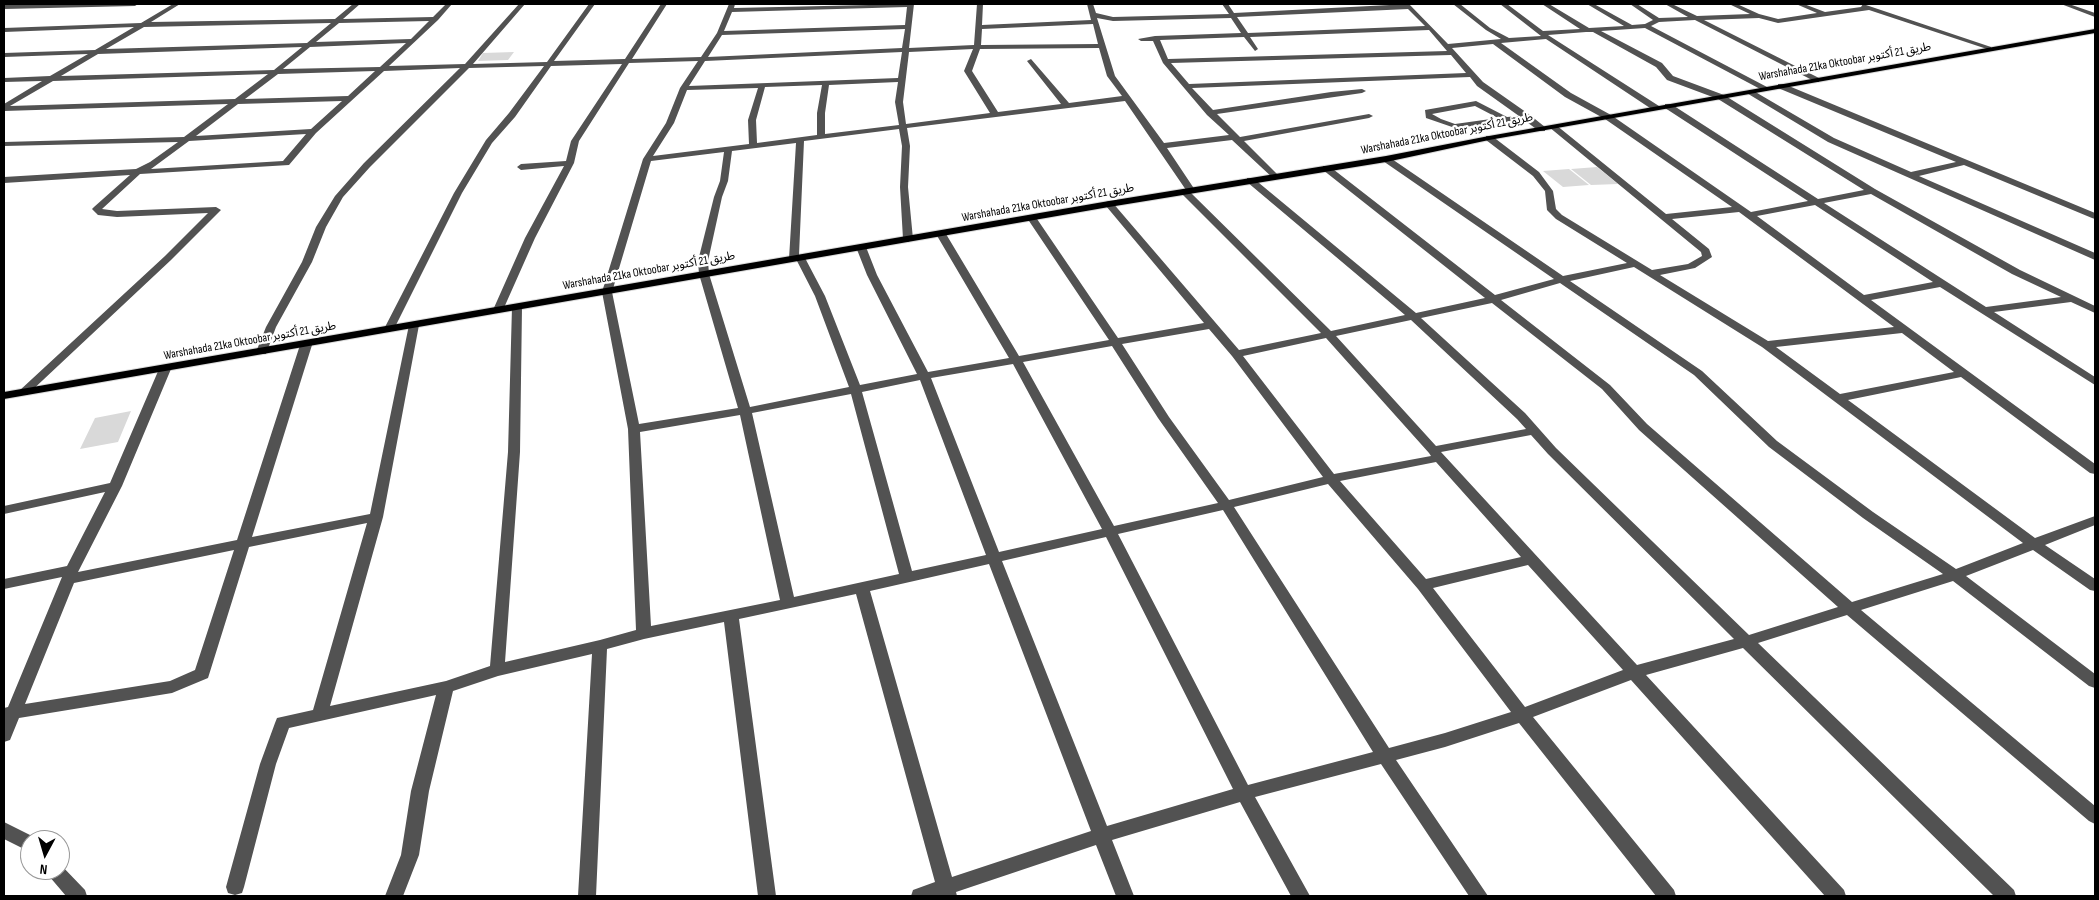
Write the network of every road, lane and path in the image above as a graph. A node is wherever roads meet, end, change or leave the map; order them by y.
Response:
1 (135, 4) edge
2 (177, 4) edge
3 (357, 4) edge
4 (449, 4) edge
5 (522, 4) edge
6 (592, 4) edge
7 (664, 4) edge
8 (911, 4) edge
9 (980, 4) edge
10 (1090, 4) edge
11 (1225, 4) edge
12 (1456, 4) edge
13 (1503, 4) edge
14 (1545, 4) edge
15 (1590, 4) edge
16 (1633, 4) edge
17 (1668, 4) edge
18 (1732, 4) edge
19 (1799, 4) edge
20 (1856, 4) edge
21 (2064, 4) edge
22 (1407, 5) edge
23 (731, 7) edge
24 (4, 8) edge
25 (1869, 8) junction
26 (1826, 14) junction
27 (2095, 15) edge
28 (1234, 16) junction
29 (1759, 16) junction
30 (436, 18) junction
31 (1094, 18) junction
32 (1699, 19) junction
33 (1658, 20) junction
34 (334, 21) junction
35 (140, 25) junction
36 (1646, 26) junction
37 (909, 27) junction
38 (1631, 27) junction
39 (980, 28) junction
40 (1431, 28) junction
41 (4, 30) edge
42 (1593, 31) junction
43 (2095, 31) edge
44 (720, 33) junction
45 (1246, 35) junction
46 (1545, 35) junction
47 (1155, 38) junction
48 (1141, 39) dead end
49 (1506, 40) junction
50 (413, 41) junction
51 (1496, 43) junction
52 (308, 44) junction
53 (1101, 46) junction
54 (1446, 46) junction
55 (978, 47) junction
56 (1989, 48) junction
57 (1255, 49) dead end
58 (96, 52) junction
59 (905, 52) junction
60 (1453, 53) junction
61 (4, 55) edge
62 (703, 59) junction
63 (627, 61) junction
64 (1031, 61) dead end
65 (1166, 61) junction
66 (548, 63) junction
67 (468, 65) junction
68 (383, 68) junction
69 (276, 72) junction
70 (1471, 75) junction
71 (52, 78) junction
72 (4, 80) edge
73 (900, 80) junction
74 (1816, 80) junction
75 (826, 83) junction
76 (762, 85) junction
77 (1187, 86) junction
78 (1781, 86) junction
79 (684, 88) junction
80 (1764, 89) junction
81 (1362, 91) dead end
82 (1749, 92) junction
83 (1721, 96) junction
84 (350, 98) junction
85 (1127, 98) junction
86 (234, 102) junction
87 (1067, 106) junction
88 (1668, 106) junction
89 (4, 108) edge
90 (1656, 108) junction
91 (1210, 113) junction
92 (995, 114) junction
93 (1370, 116) dead end
94 (1526, 116) junction
95 (1608, 117) junction
96 (1505, 119) junction
97 (903, 127) junction
98 (1553, 127) junction
99 (1542, 129) junction
100 (313, 131) junction
101 (821, 136) junction
102 (185, 138) junction
103 (1234, 138) junction
104 (1489, 138) junction
105 (800, 140) junction
106 (4, 144) edge
107 (753, 146) junction
108 (1162, 146) junction
109 (728, 150) junction
110 (1386, 158) junction
111 (647, 159) junction
112 (1966, 162) junction
113 (570, 163) junction
114 (521, 167) dead end
115 (1326, 168) junction
116 (138, 172) junction
117 (1910, 174) junction
118 (1274, 176) junction
119 (4, 180) edge
120 (1250, 180) junction
121 (1188, 191) junction
122 (1872, 191) junction
123 (1816, 203) junction
124 (1109, 204) junction
125 (1745, 212) junction
126 (2095, 216) edge
127 (1666, 217) junction
128 (1032, 218) junction
129 (941, 234) junction
130 (908, 239) junction
131 (861, 247) junction
132 (797, 258) junction
133 (2095, 258) edge
134 (1636, 264) junction
135 (1653, 273) junction
136 (704, 274) junction
137 (1564, 279) junction
138 (1943, 283) junction
139 (607, 292) junction
140 (1862, 298) junction
141 (1494, 299) junction
142 (2074, 299) junction
143 (517, 307) junction
144 (498, 310) junction
145 (1984, 310) junction
146 (2095, 310) edge
147 (1412, 315) junction
148 (414, 325) junction
149 (1212, 325) junction
150 (389, 329) junction
151 (1904, 329) junction
152 (1329, 334) junction
153 (1116, 343) junction
154 (306, 345) junction
155 (1766, 345) junction
156 (262, 352) junction
157 (1236, 354) junction
158 (1017, 361) junction
159 (165, 369) junction
160 (1964, 373) junction
161 (924, 376) junction
162 (2095, 382) edge
163 (856, 391) junction
164 (23, 393) junction
165 (4, 396) edge
166 (1839, 398) junction
167 (745, 412) junction
168 (634, 429) junction
169 (1534, 431) junction
170 (1436, 454) junction
171 (2095, 470) edge
172 (1332, 478) junction
173 (115, 486) junction
174 (1226, 506) junction
175 (4, 510) edge
176 (376, 517) junction
177 (2095, 520) edge
178 (1110, 532) junction
179 (243, 543) junction
180 (2034, 544) junction
181 (993, 558) junction
182 (1532, 559) junction
183 (70, 575) junction
184 (1955, 575) junction
185 (907, 577) junction
186 (4, 584) edge
187 (1423, 585) junction
188 (2095, 586) edge
189 (862, 588) junction
190 (788, 604) junction
191 (1850, 609) junction
192 (731, 615) junction
193 (644, 633) junction
194 (1747, 640) junction
195 (600, 646) junction
196 (497, 670) junction
197 (1635, 672) junction
198 (2095, 682) edge
199 (446, 687) junction
200 (9, 713) edge
201 (1522, 715) junction
202 (319, 716) junction
203 (4, 735) edge
204 (1384, 755) junction
205 (1244, 793) junction
206 (2095, 816) edge
207 (4, 830) edge
208 (1100, 836) junction
209 (20, 839) edge
210 (64, 880) edge
211 (235, 887) dead end
212 (947, 892) edge
213 (78, 896) edge
214 (394, 896) edge
215 (587, 896) edge
216 (767, 896) edge
217 (920, 896) edge
218 (1125, 896) edge
219 (1301, 896) edge
220 (1479, 896) edge
221 (1667, 896) edge
222 (1837, 896) edge
223 (2007, 896) edge

1 - 24 street
2 - 35 street
3 - 34 street
4 - 30 street
5 - 67 street
6 - 66 street
7 - 63 street
8 - 23 street
8 - 37 street
9 - 39 street
10 - 31 street
11 - 28 street
12 - 49 street
13 - 46 street
14 - 42 street
15 - 38 street
16 - 33 street
17 - 32 street
18 - 29 street
19 - 26 street
20 - 25 street
21 - 27 street
22 - 28 street
22 - 40 street
23 - 44 street
25 - 26 street
25 - 56 street
26 - 29 street
28 - 31 street
28 - 45 street
29 - 32 street
30 - 34 street
30 - 50 street
31 - 39 street
31 - 53 street
32 - 33 street
32 - 74 street
33 - 36 street
34 - 35 street
34 - 52 street
35 - 41 street
35 - 58 street
36 - 38 street
36 - 80 street
37 - 44 street
37 - 59 street
38 - 42 street
39 - 55 street
40 - 45 street
40 - 54 street
42 - 46 street
42 - 83 street
43 - 56 main road, Warshahada 21ka Oktoobar طريق 21 أكتوبر
44 - 62 street
45 - 47 street
45 - 57 street
46 - 49 street
46 - 90 street
47 - 48 street
47 - 65 street
49 - 51 street
50 - 52 street
50 - 68 street
51 - 54 street
51 - 95 street
52 - 58 street
52 - 69 street
53 - 55 street
53 - 85 street
54 - 60 street
55 - 59 street
55 - 92 street
56 - 74 main road, Warshahada 21ka Oktoobar طريق 21 أكتوبر
58 - 61 street
58 - 71 street
59 - 62 street
59 - 73 street
60 - 65 street
60 - 70 street
62 - 63 street
62 - 79 street
63 - 66 street
63 - 113 street
64 - 87 street
65 - 77 street
66 - 67 street
66 - 150 street
67 - 68 street
67 - 156 street
68 - 69 street
68 - 84 street
69 - 71 street
69 - 86 street
70 - 77 street
70 - 94 street
71 - 72 street
71 - 89 street
73 - 75 street
73 - 97 street
74 - 78 main road, Warshahada 21ka Oktoobar طريق 21 أكتوبر
75 - 76 street
75 - 101 street
76 - 79 street
76 - 107 street
77 - 91 street
78 - 80 main road, Warshahada 21ka Oktoobar طريق 21 أكتوبر
78 - 112 street
79 - 111 street
80 - 82 main road, Warshahada 21ka Oktoobar طريق 21 أكتوبر
81 - 91 street
82 - 83 main road, Warshahada 21ka Oktoobar طريق 21 أكتوبر
82 - 117 street
83 - 88 main road, Warshahada 21ka Oktoobar طريق 21 أكتوبر
83 - 122 street
84 - 86 street
84 - 100 street
85 - 87 street
85 - 108 street
86 - 89 street
86 - 102 street
87 - 92 street
88 - 90 main road, Warshahada 21ka Oktoobar طريق 21 أكتوبر
88 - 123 street
90 - 95 main road, Warshahada 21ka Oktoobar طريق 21 أكتوبر
91 - 103 street
92 - 97 street
93 - 103 street
94 - 96 street
94 - 99 street
95 - 98 main road, Warshahada 21ka Oktoobar طريق 21 أكتوبر
95 - 125 street
96 - 96 street
97 - 101 street
97 - 130 street
98 - 99 main road, Warshahada 21ka Oktoobar طريق 21 أكتوبر
98 - 127 street
99 - 104 main road, Warshahada 21ka Oktoobar طريق 21 أكتوبر
100 - 102 street
100 - 116 street
101 - 105 street
102 - 106 street
102 - 116 street
103 - 108 street
103 - 118 street
104 - 110 main road, Warshahada 21ka Oktoobar طريق 21 أكتوبر
104 - 134 street
105 - 107 street
105 - 132 street
107 - 109 street
108 - 121 street
109 - 111 street
109 - 136 street
110 - 115 main road, Warshahada 21ka Oktoobar طريق 21 أكتوبر
110 - 137 street
111 - 139 street
112 - 117 street
112 - 126 street
113 - 114 street
113 - 144 street
115 - 118 main road, Warshahada 21ka Oktoobar طريق 21 أكتوبر
115 - 141 street
116 - 119 street
116 - 164 street
117 - 133 street
118 - 120 main road, Warshahada 21ka Oktoobar طريق 21 أكتوبر
120 - 121 main road, Warshahada 21ka Oktoobar طريق 21 أكتوبر
120 - 147 street
121 - 124 main road, Warshahada 21ka Oktoobar طريق 21 أكتوبر
121 - 152 street
122 - 123 street
122 - 142 street
123 - 125 street
123 - 138 street
124 - 128 main road, Warshahada 21ka Oktoobar طريق 21 أكتوبر
124 - 149 street
125 - 127 street
125 - 140 street
127 - 135 street
128 - 129 main road, Warshahada 21ka Oktoobar طريق 21 أكتوبر
128 - 153 street
129 - 130 main road, Warshahada 21ka Oktoobar طريق 21 أكتوبر
129 - 158 street
130 - 131 main road, Warshahada 21ka Oktoobar طريق 21 أكتوبر
131 - 132 main road, Warshahada 21ka Oktoobar طريق 21 أكتوبر
131 - 161 street
132 - 136 main road, Warshahada 21ka Oktoobar طريق 21 أكتوبر
132 - 163 street
134 - 135 street
134 - 137 street
135 - 155 street
136 - 139 main road, Warshahada 21ka Oktoobar طريق 21 أكتوبر
136 - 167 street
137 - 141 street
137 - 184 street
138 - 140 street
138 - 145 street
139 - 143 main road, Warshahada 21ka Oktoobar طريق 21 أكتوبر
139 - 168 street
140 - 151 street
141 - 147 street
141 - 191 street
142 - 145 street
142 - 146 street
143 - 144 main road, Warshahada 21ka Oktoobar طريق 21 أكتوبر
143 - 196 street
144 - 148 main road, Warshahada 21ka Oktoobar طريق 21 أكتوبر
145 - 162 street
147 - 152 street
147 - 169 street
148 - 150 main road, Warshahada 21ka Oktoobar طريق 21 أكتوبر
148 - 176 street
149 - 153 street
149 - 157 street
150 - 154 main road, Warshahada 21ka Oktoobar طريق 21 أكتوبر
151 - 155 street
151 - 160 street
152 - 157 street
152 - 170 street
153 - 158 street
153 - 174 street
154 - 156 main road, Warshahada 21ka Oktoobar طريق 21 أكتوبر
154 - 179 street
155 - 166 street
156 - 159 main road, Warshahada 21ka Oktoobar طريق 21 أكتوبر
157 - 172 street
158 - 161 street
158 - 178 street
159 - 164 main road, Warshahada 21ka Oktoobar طريق 21 أكتوبر
159 - 173 street
160 - 166 street
160 - 171 street
161 - 163 street
161 - 181 street
163 - 167 street
163 - 185 street
164 - 165 main road, Warshahada 21ka Oktoobar طريق 21 أكتوبر
166 - 180 street
167 - 168 street
167 - 190 street
168 - 193 street
169 - 170 street
169 - 194 street
170 - 172 street
170 - 182 street
172 - 174 street
172 - 187 street
173 - 175 street
173 - 183 street
174 - 178 street
174 - 204 street
176 - 179 street
176 - 202 street
177 - 180 street
178 - 181 street
178 - 205 street
179 - 183 street
179 - 200 street
180 - 184 street
180 - 188 street
181 - 185 street
181 - 208 street
182 - 187 street
182 - 197 street
183 - 186 street
183 - 200 street
184 - 191 street
184 - 198 street
185 - 189 street
187 - 201 street
189 - 190 street
189 - 212 street
190 - 192 street
191 - 194 street
191 - 206 street
192 - 193 street
192 - 216 street
193 - 195 street
194 - 197 street
194 - 223 street
195 - 196 street
195 - 215 street
196 - 199 street
197 - 201 street
197 - 222 street
199 - 202 street
199 - 214 street
200 - 203 street
201 - 204 street
201 - 221 street
202 - 211 street
204 - 205 street
204 - 220 street
205 - 208 street
205 - 219 street
207 - 209 street
208 - 212 street
208 - 218 street
210 - 213 street
212 - 217 street

